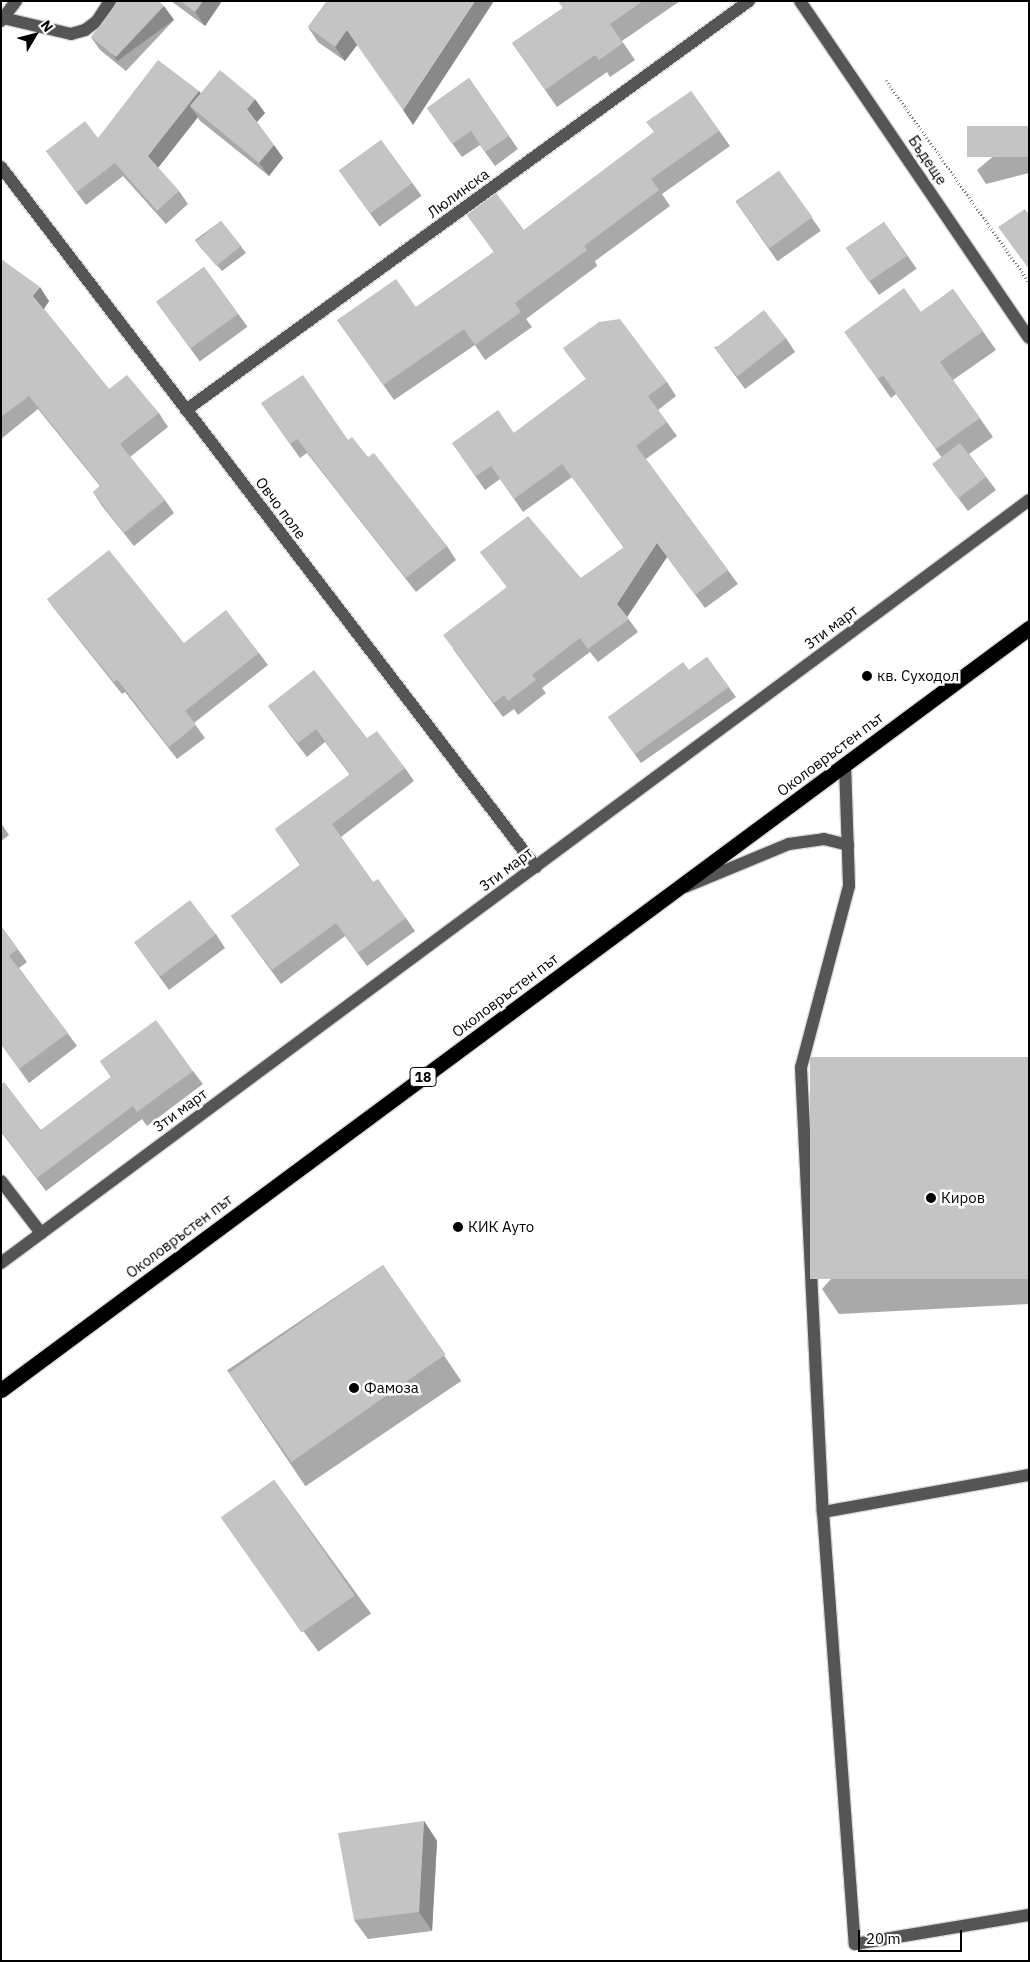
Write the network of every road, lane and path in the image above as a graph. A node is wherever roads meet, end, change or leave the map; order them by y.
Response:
1 (16, 1) edge
2 (110, 1) edge
3 (749, 1) edge
4 (800, 1) edge
5 (2, 20) edge
6 (882, 73) dead end
7 (1, 168) edge
8 (1029, 282) edge
9 (1029, 338) edge
10 (186, 410) junction
11 (1029, 500) edge
12 (1029, 628) edge
13 (845, 764) junction
14 (848, 845) junction
15 (536, 867) junction
16 (672, 893) junction
17 (1, 1180) edge
18 (41, 1234) junction
19 (1, 1263) edge
20 (1, 1390) edge
21 (1029, 1475) edge
22 (823, 1512) junction
23 (1029, 1915) edge

1 - 5 street
2 - 5 street
3 - 10 street, Люлинска
4 - 9 street, Бъдеще
6 - 8 path
7 - 10 street, Овчо поле
10 - 15 street, Овчо поле
11 - 15 street, 3ти март
12 - 13 highway, Околовръстен път / 18
13 - 14 street
13 - 16 highway, Околовръстен път / 18
14 - 16 street
14 - 22 street
15 - 18 street, 3ти март
16 - 20 highway, Околовръстен път / 18
17 - 18 street
18 - 19 street, 3ти март
21 - 22 street
22 - 23 street

